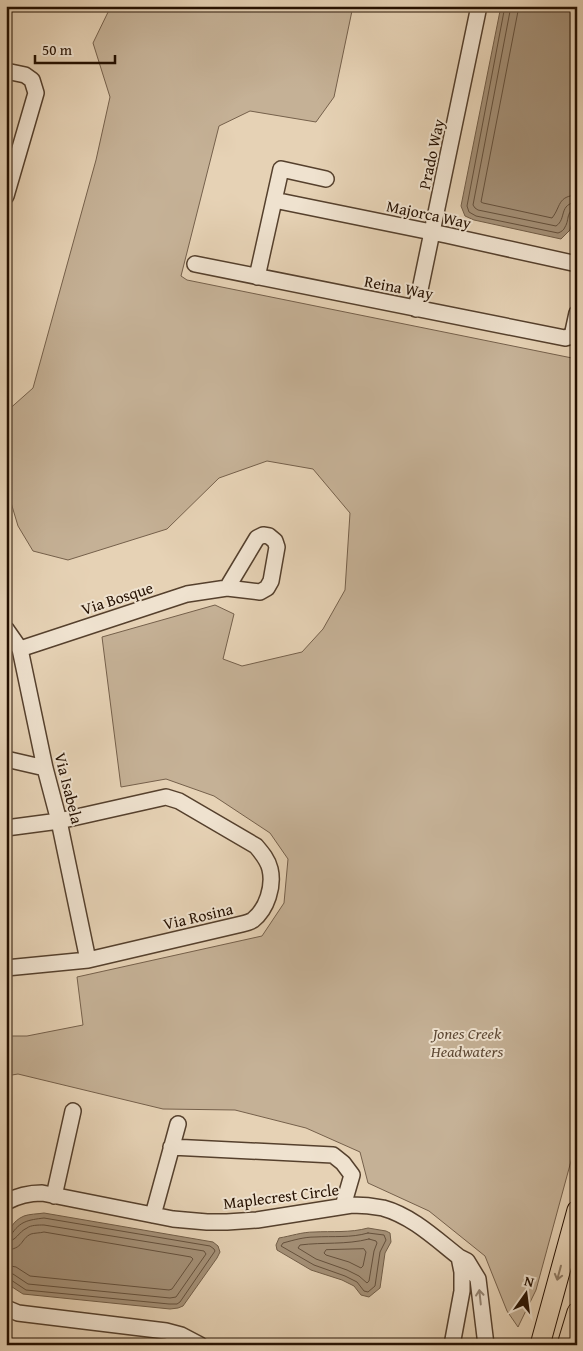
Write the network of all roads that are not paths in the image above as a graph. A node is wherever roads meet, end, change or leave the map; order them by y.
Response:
1 (479, 6) edge
2 (6, 71) edge
3 (326, 179) dead end
4 (6, 196) edge
5 (274, 200) junction
6 (433, 232) junction
7 (195, 264) dead end
8 (577, 264) edge
9 (257, 276) junction
10 (416, 309) junction
11 (577, 313) edge
12 (227, 588) dead end
13 (6, 629) edge
14 (20, 649) junction
15 (6, 759) edge
16 (45, 768) junction
17 (59, 820) junction
18 (6, 828) edge
19 (88, 960) junction
20 (6, 968) edge
21 (73, 1110) dead end
22 (178, 1124) dead end
23 (171, 1147) junction
24 (54, 1196) junction
25 (6, 1202) edge
26 (343, 1206) junction
27 (577, 1210) edge
28 (153, 1215) junction
29 (459, 1257) junction
30 (6, 1308) edge
31 (577, 1312) edge
32 (200, 1345) edge
33 (452, 1345) edge
34 (486, 1345) edge
35 (540, 1345) edge
36 (567, 1345) edge

1 - 6 street, Prado Way
2 - 4 street
3 - 5 street
5 - 6 street, Majorca Way
5 - 9 street
6 - 8 street, Majorca Way
6 - 10 street, Prado Way
7 - 9 street, Reina Way
9 - 10 street, Reina Way
10 - 11 street, Reina Way
12 - 14 street, Via Bosque
13 - 14 street, Via Isabela
14 - 16 street, Via Isabela
15 - 16 street
16 - 17 street, Via Isabela
17 - 18 street, Via Rosina
17 - 19 street, Via Isabela
17 - 19 street, Via Rosina
19 - 20 street, Via Rosina
21 - 24 street
22 - 23 street
23 - 26 street
23 - 28 street
24 - 25 street, Maplecrest Circle
24 - 28 street, Maplecrest Circle
26 - 28 street, Maplecrest Circle
26 - 29 street, Maplecrest Circle
27 -> 35 main road
29 - 33 street
34 -> 29 street, Maplecrest Circle
30 - 32 street
31 - 36 main road

